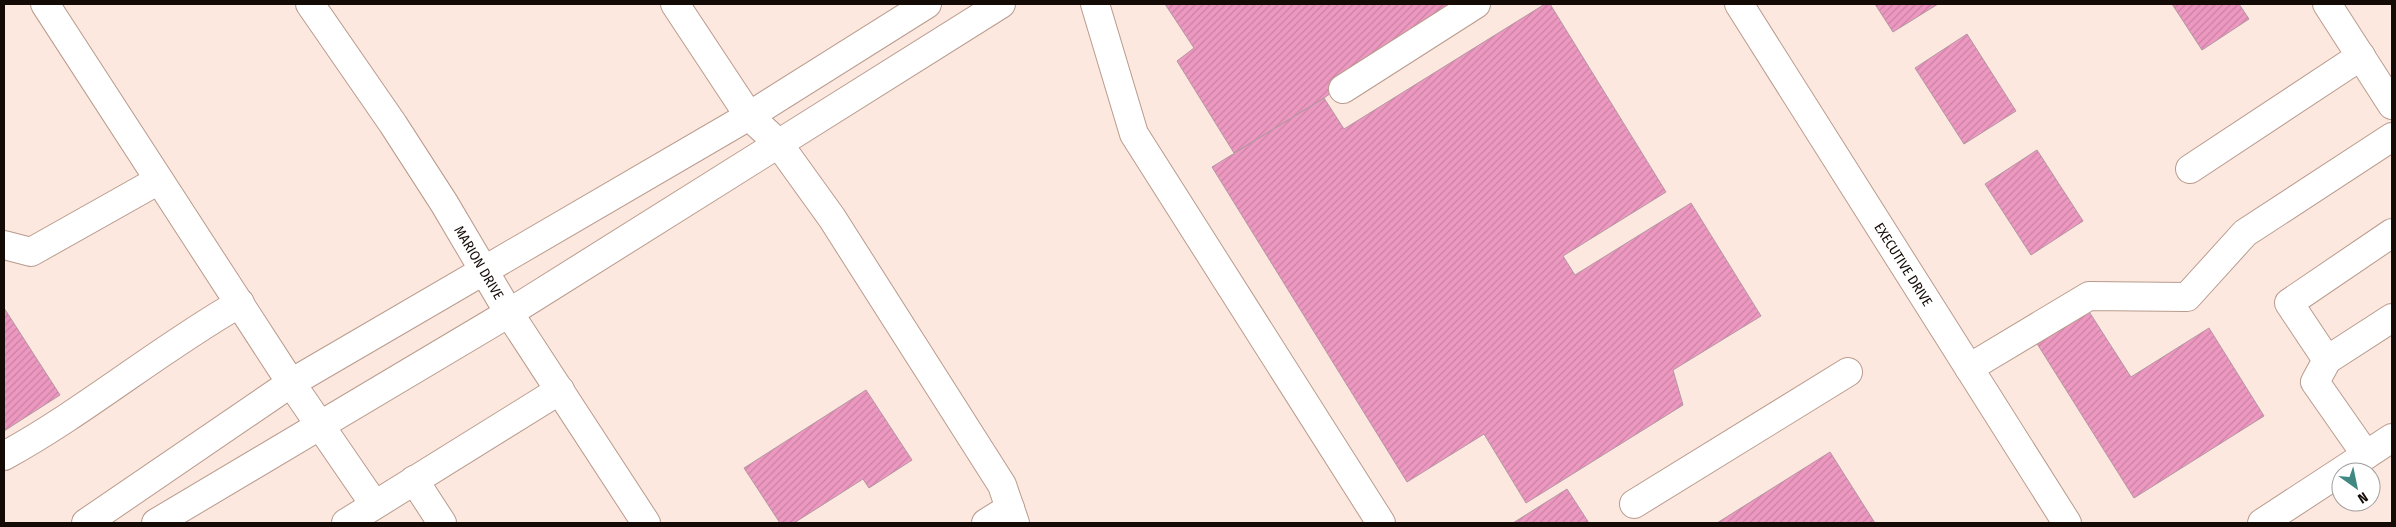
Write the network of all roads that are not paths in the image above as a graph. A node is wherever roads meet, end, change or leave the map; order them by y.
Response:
1 (44, 4) edge
2 (310, 4) edge
3 (675, 4) edge
4 (927, 4) edge
5 (1001, 4) edge
6 (1094, 4) edge
7 (1476, 4) edge
8 (1740, 4) edge
9 (2327, 4) edge
10 (2361, 56) junction
11 (1343, 90) dead end
12 (2392, 105) edge
13 (749, 116) junction
14 (2392, 137) edge
15 (778, 143) junction
16 (2190, 169) dead end
17 (159, 180) junction
18 (2392, 233) edge
19 (4, 245) edge
20 (483, 272) junction
21 (240, 303) junction
22 (509, 313) junction
23 (2392, 318) edge
24 (2327, 360) junction
25 (1968, 368) junction
26 (1848, 372) dead end
27 (291, 383) junction
28 (560, 390) junction
29 (320, 426) junction
30 (2392, 438) edge
31 (2366, 455) junction
32 (4, 456) edge
33 (414, 480) junction
34 (374, 504) junction
35 (1634, 504) dead end
36 (1013, 516) edge
37 (2273, 520) edge
38 (86, 523) edge
39 (156, 523) edge
40 (346, 523) edge
41 (442, 523) edge
42 (646, 523) edge
43 (986, 523) edge
44 (1381, 523) edge
45 (2067, 523) edge

1 - 17 street
2 - 20 street, MARION DRIVE
3 - 13 street
4 - 13 street
5 - 15 street
6 - 44 street
7 - 11 street
8 - 25 street, EXECUTIVE DRIVE
9 - 10 street
10 - 12 street
10 - 16 street
13 - 15 street
13 - 20 street
14 - 25 street
15 - 22 street
15 - 36 street
17 - 19 street
17 - 21 street
18 - 24 street
20 - 22 street, MARION DRIVE
20 - 27 street
21 - 27 street
21 - 32 street
22 - 28 street, MARION DRIVE
22 - 29 street
23 - 24 street
24 - 31 street
25 - 45 street, EXECUTIVE DRIVE
26 - 35 street
27 - 29 street
27 - 38 street
28 - 33 street
28 - 42 street, MARION DRIVE
29 - 34 street
29 - 39 street
30 - 31 street
31 - 37 street
33 - 34 street
33 - 41 street
34 - 40 street
36 - 43 street

